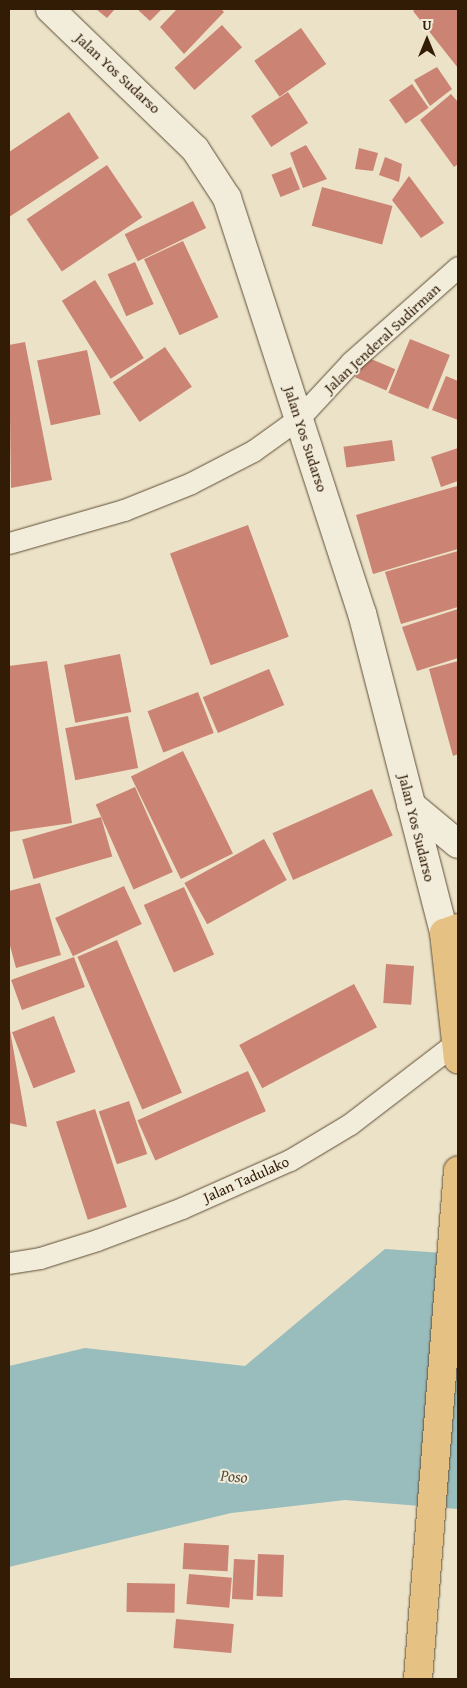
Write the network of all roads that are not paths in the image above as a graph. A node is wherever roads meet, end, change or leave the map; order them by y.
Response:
1 (50, 9) edge
2 (458, 267) edge
3 (299, 418) junction
4 (9, 543) edge
5 (412, 805) junction
6 (458, 844) edge
7 (451, 931) edge
8 (455, 993) edge
9 (458, 1050) edge
10 (458, 1171) edge
11 (9, 1263) edge
12 (418, 1679) edge

1 - 3 main road, Jalan Yos Sudarso
2 - 3 street, Jalan Jenderal Sudirman
3 - 4 street, Jalan Jenderal Sudirman
3 - 5 main road, Jalan Yos Sudarso
5 - 6 main road
5 - 7 main road, Jalan Yos Sudarso
7 - 8 highway
8 - 9 highway
9 - 11 street, Jalan Tadulako
10 - 12 highway

